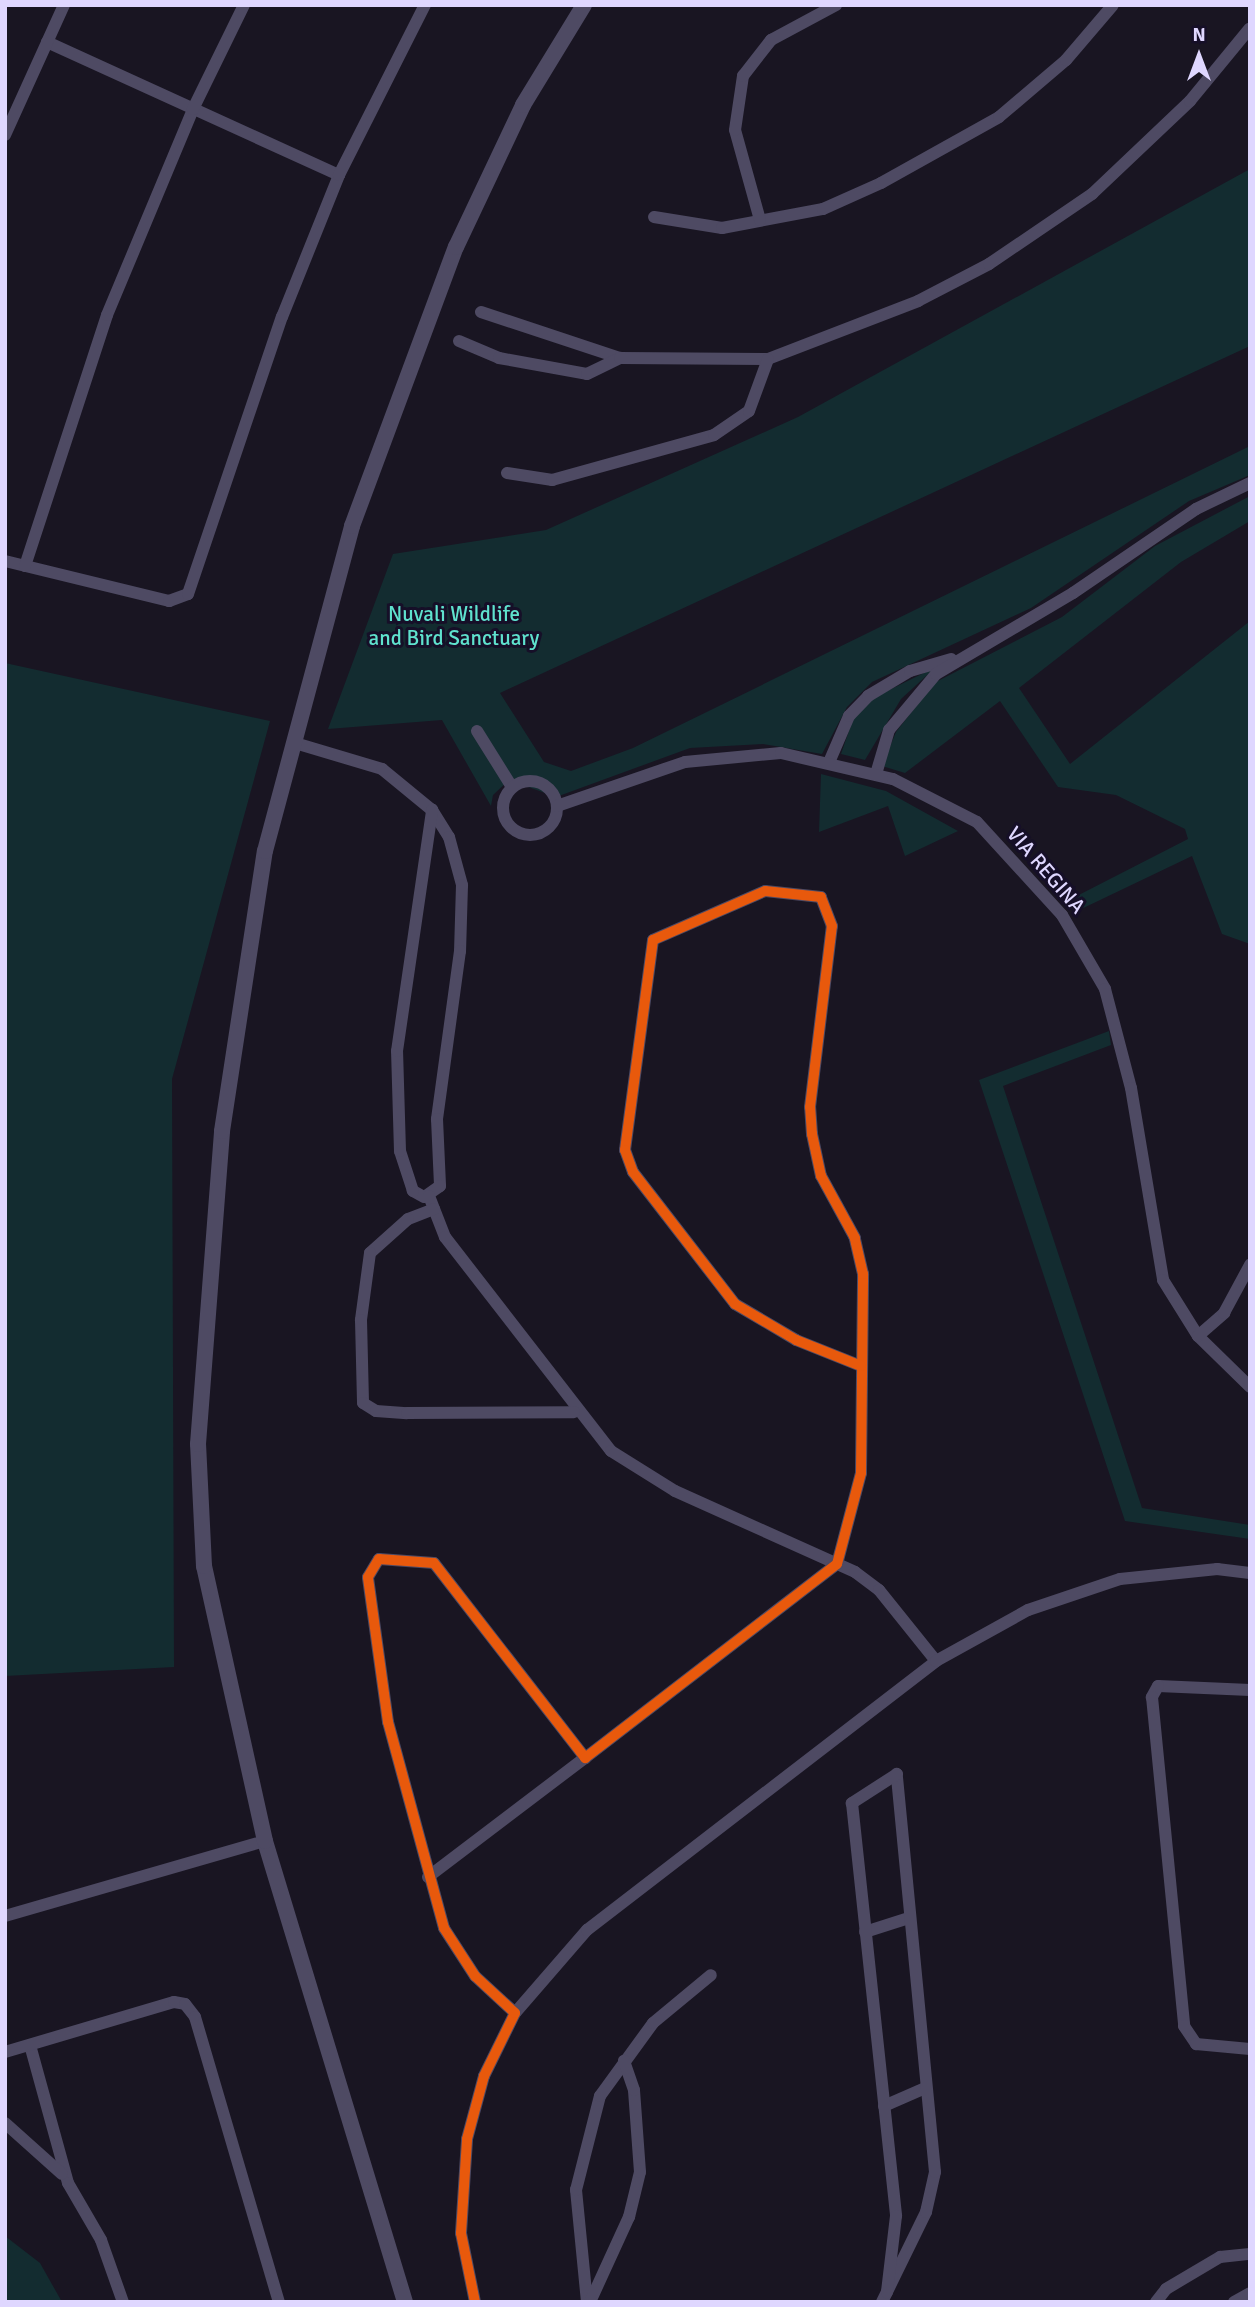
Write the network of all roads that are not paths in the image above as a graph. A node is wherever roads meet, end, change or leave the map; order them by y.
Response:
1 (64, 5) edge
2 (244, 5) edge
3 (425, 5) edge
4 (583, 5) edge
5 (836, 5) edge
6 (1113, 5) edge
7 (1250, 28) edge
8 (47, 42) junction
9 (193, 108) junction
10 (5, 135) edge
11 (339, 175) junction
12 (654, 217) dead end
13 (760, 220) junction
14 (481, 312) dead end
15 (459, 341) dead end
16 (620, 358) junction
17 (768, 359) junction
18 (507, 473) dead end
19 (1250, 483) edge
20 (5, 561) edge
21 (25, 566) junction
22 (958, 657) junction
23 (477, 731) dead end
24 (295, 743) junction
25 (830, 760) junction
26 (876, 774) junction
27 (513, 787) junction
28 (557, 806) junction
29 (432, 810) junction
30 (429, 1196) junction
31 (434, 1209) junction
32 (1250, 1265) edge
33 (1198, 1336) junction
34 (861, 1366) junction
35 (1250, 1387) edge
36 (574, 1412) junction
37 (837, 1564) junction
38 (1250, 1573) edge
39 (936, 1661) junction
40 (1250, 1690) edge
41 (585, 1758) junction
42 (265, 1841) junction
43 (428, 1877) junction
44 (5, 1916) edge
45 (909, 1918) junction
46 (865, 1932) junction
47 (711, 1975) dead end
48 (515, 2013) junction
49 (30, 2045) junction
50 (1250, 2049) edge
51 (5, 2052) edge
52 (624, 2061) junction
53 (925, 2088) junction
54 (884, 2106) junction
55 (5, 2123) edge
56 (68, 2183) junction
57 (1250, 2254) edge
58 (1250, 2293) edge
59 (885, 2297) edge
60 (122, 2302) edge
61 (279, 2302) edge
62 (405, 2302) edge
63 (475, 2302) edge
64 (589, 2302) edge
65 (1156, 2302) edge
66 (1234, 2302) edge

1 - 8 street
2 - 9 street
3 - 11 street
4 - 24 street
5 - 13 street
6 - 13 street
7 - 17 street
8 - 9 street
8 - 10 street
9 - 11 street
9 - 21 street
11 - 21 street
12 - 13 street
14 - 16 street
15 - 16 street
16 - 17 street
17 - 18 street
19 - 22 street
20 - 21 street
22 - 25 street
22 - 26 street
23 - 27 street
24 - 29 street
24 - 42 street
25 - 26 street, VIA REGINA
25 - 28 street, VIA REGINA
26 - 33 street, VIA REGINA
27 - 28 street
27 - 28 street
29 - 30 street
29 - 30 street
30 - 31 street
31 - 36 street
31 - 36 street
32 - 33 street
33 - 35 street, VIA REGINA
34 - 34 street
34 - 37 street
36 - 37 street
37 - 39 street
37 - 41 street
38 - 39 street
39 - 48 street
40 - 50 street
41 - 43 street
41 - 43 street
42 - 44 street
42 - 62 street
43 - 48 street
45 - 46 street
45 - 46 street
45 - 53 street
46 - 54 street
47 - 52 street
48 - 63 street
49 - 51 street
49 - 56 street
49 - 61 street
52 - 64 street
52 - 64 street
53 - 54 street
53 - 59 street
54 - 59 street
55 - 56 street
56 - 60 street
57 - 65 street
58 - 66 street

